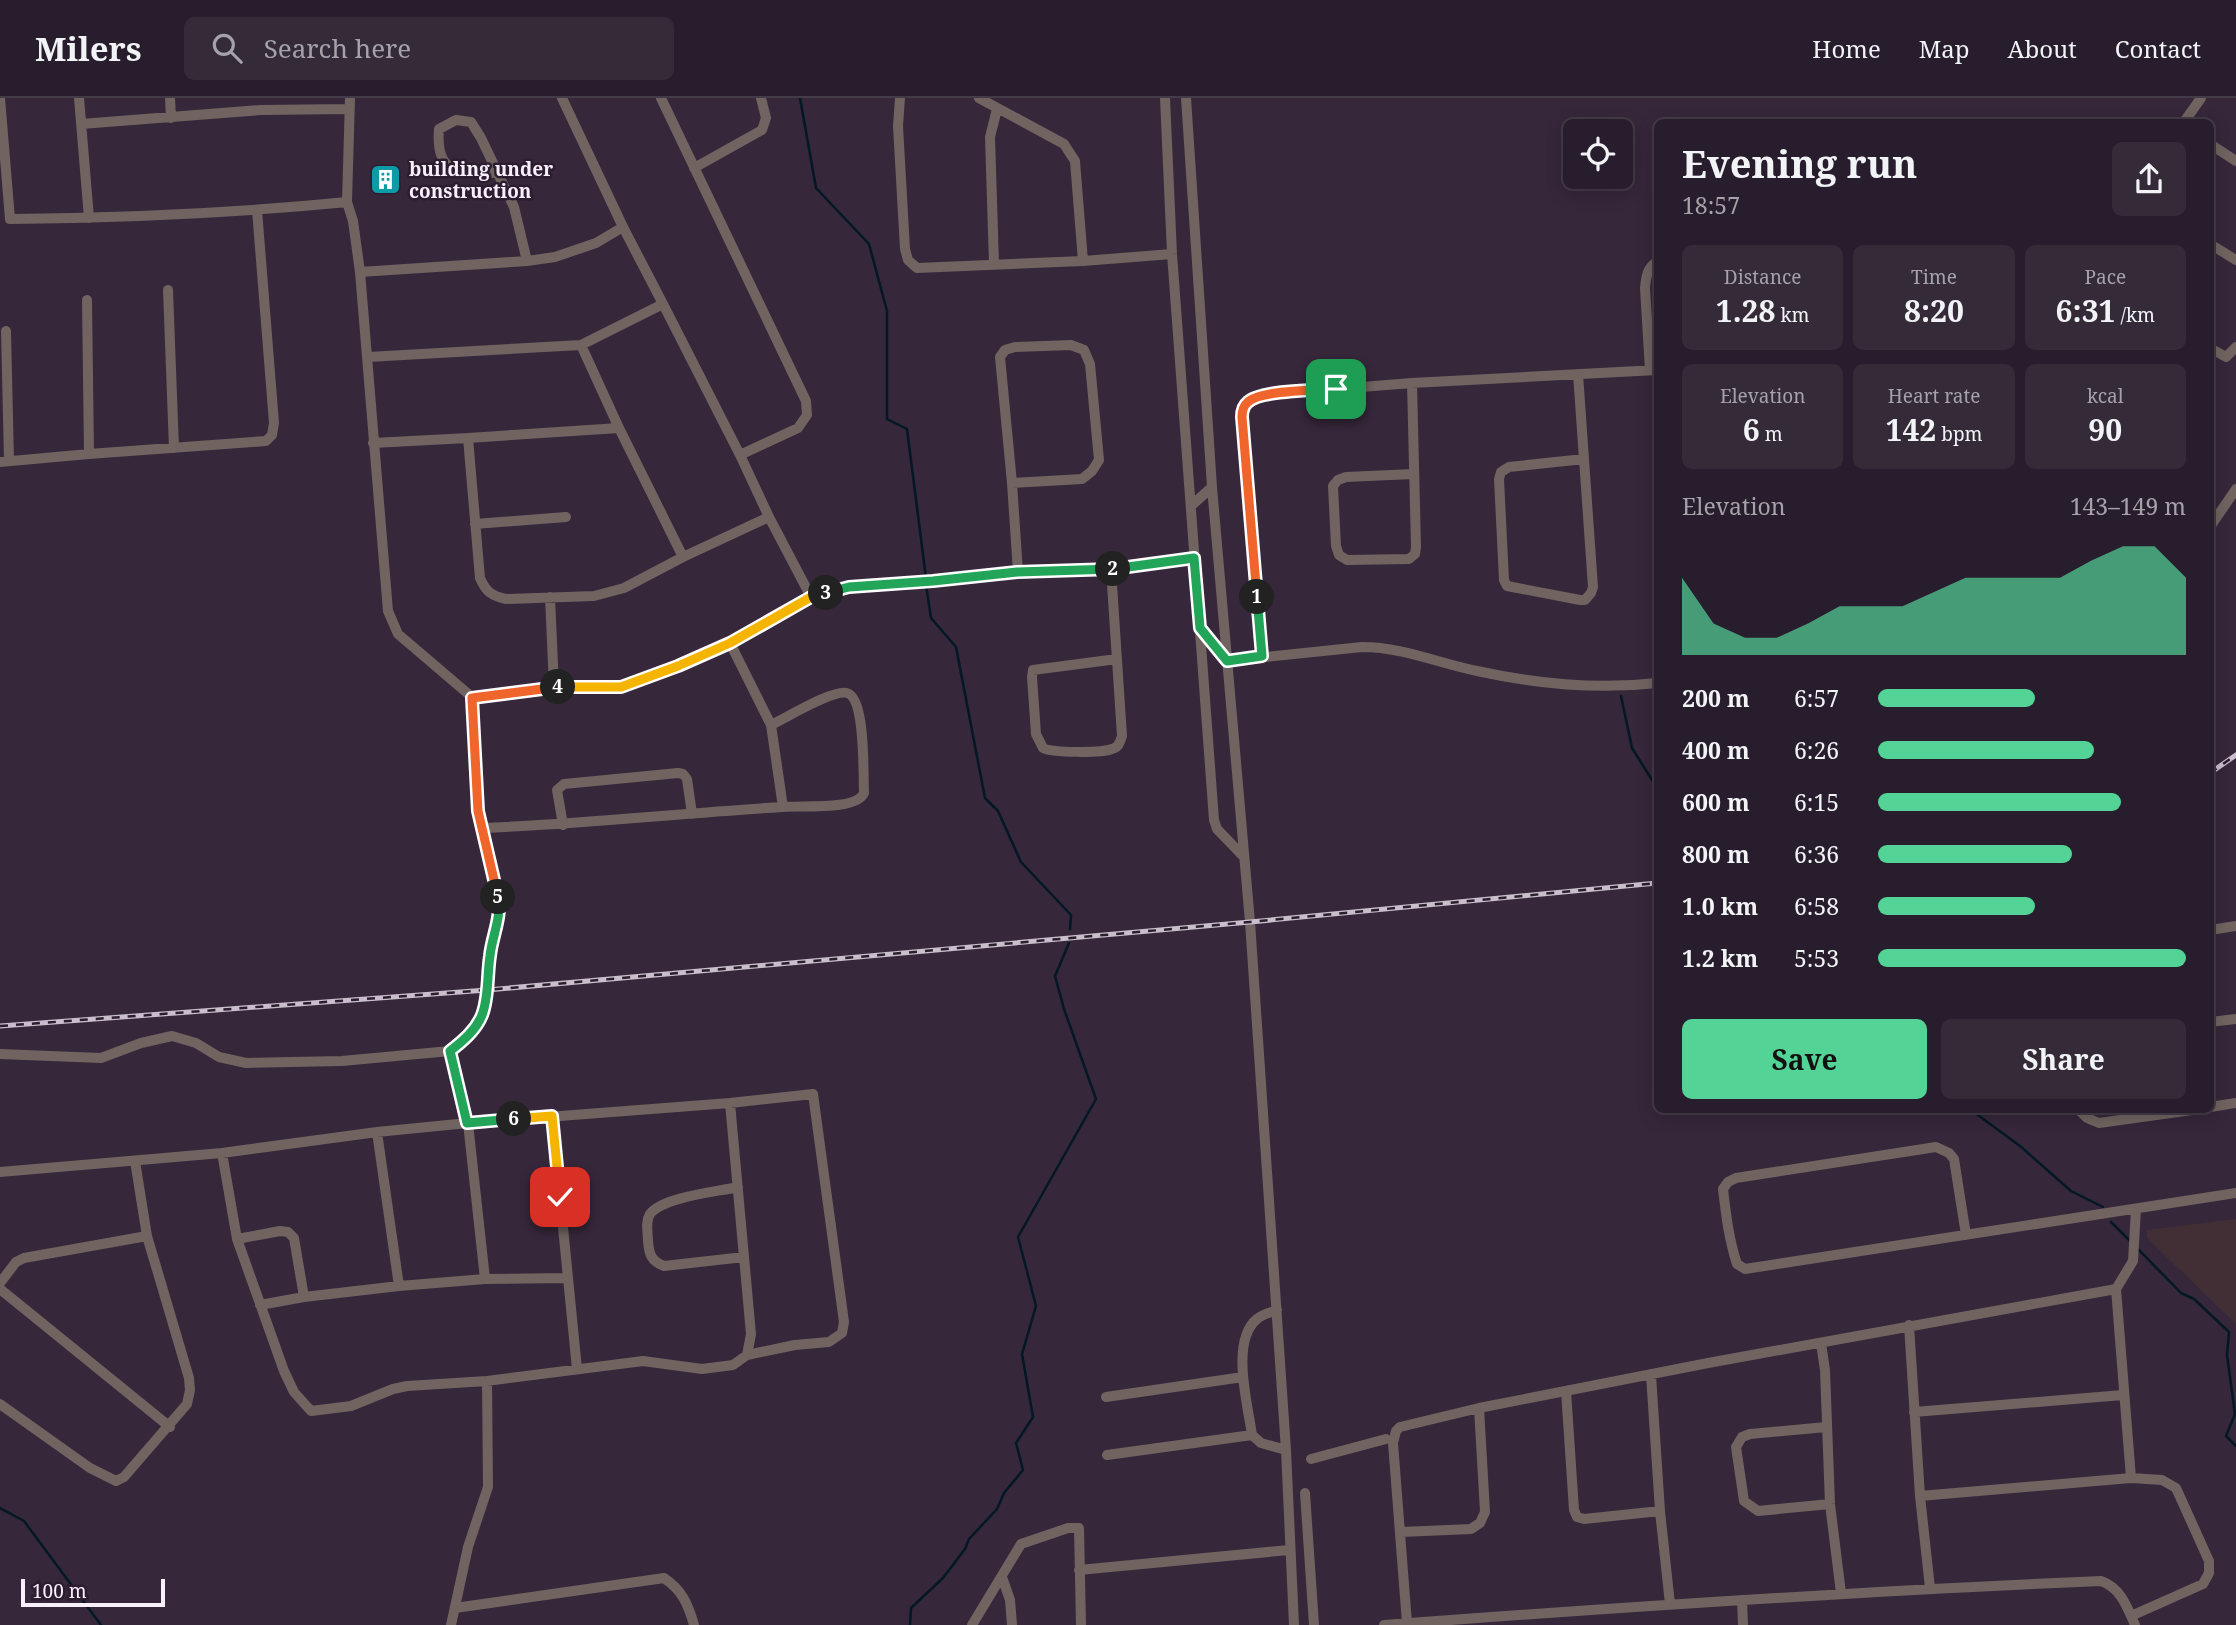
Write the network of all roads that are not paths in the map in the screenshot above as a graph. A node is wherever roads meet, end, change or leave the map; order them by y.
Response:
1 (0, 98) edge
2 (79, 98) edge
3 (170, 98) edge
4 (260, 98) edge
5 (562, 98) edge
6 (661, 98) edge
7 (761, 98) edge
8 (900, 98) edge
9 (979, 98) edge
10 (1165, 98) edge
11 (1186, 98) edge
12 (2202, 98) edge
13 (349, 104) edge
14 (997, 109) junction
15 (261, 110) junction
16 (171, 118) junction
17 (2186, 119) edge
18 (81, 124) junction
19 (2214, 147) edge
20 (2236, 161) edge
21 (694, 167) junction
22 (496, 173) junction
23 (347, 202) junction
24 (257, 210) junction
25 (89, 218) junction
26 (623, 227) junction
27 (2214, 246) edge
28 (1172, 254) junction
29 (2236, 260) edge
30 (527, 261) junction
31 (1083, 261) junction
32 (994, 264) junction
33 (1654, 264) edge
34 (1197, 265) junction
35 (1173, 268) junction
36 (360, 272) junction
37 (168, 290) dead end
38 (87, 300) dead end
39 (663, 304) junction
40 (6, 331) dead end
41 (581, 345) junction
42 (2236, 347) edge
43 (2214, 351) edge
44 (368, 357) junction
45 (1654, 370) edge
46 (1578, 374) junction
47 (1412, 383) junction
48 (619, 428) junction
49 (468, 438) junction
50 (373, 443) junction
51 (174, 448) junction
52 (89, 454) junction
53 (740, 455) junction
54 (1584, 459) junction
55 (4, 462) edge
56 (1413, 474) junction
57 (1012, 483) junction
58 (1212, 487) junction
59 (2236, 489) edge
60 (1191, 506) junction
61 (566, 517) dead end
62 (769, 517) junction
63 (2214, 521) edge
64 (475, 524) junction
65 (683, 558) junction
66 (1194, 558) junction
67 (1111, 569) junction
68 (1017, 572) junction
69 (550, 597) junction
70 (811, 597) junction
71 (1200, 628) junction
72 (730, 643) junction
73 (1262, 656) junction
74 (1116, 659) junction
75 (1227, 661) junction
76 (1654, 683) edge
77 (554, 687) junction
78 (472, 698) junction
79 (771, 725) junction
80 (783, 807) junction
81 (692, 814) junction
82 (563, 825) junction
83 (483, 828) junction
84 (1244, 857) junction
85 (2236, 926) edge
86 (2214, 929) edge
87 (2236, 1019) edge
88 (2214, 1022) edge
89 (450, 1051) junction
90 (0, 1054) edge
91 (730, 1103) junction
92 (2236, 1103) edge
93 (2214, 1106) edge
94 (2082, 1113) edge
95 (2171, 1113) edge
96 (552, 1116) junction
97 (467, 1123) junction
98 (377, 1132) junction
99 (222, 1153) junction
100 (135, 1161) junction
101 (0, 1172) edge
102 (738, 1187) junction
103 (2236, 1194) edge
104 (2136, 1209) junction
105 (1966, 1235) junction
106 (147, 1236) junction
107 (237, 1240) junction
108 (744, 1257) junction
109 (568, 1278) junction
110 (485, 1279) junction
111 (0, 1283) edge
112 (399, 1286) junction
113 (0, 1289) edge
114 (2116, 1289) junction
115 (304, 1297) junction
116 (260, 1305) junction
117 (1277, 1310) junction
118 (1909, 1325) junction
119 (751, 1334) junction
120 (1822, 1343) junction
121 (768, 1350) junction
122 (747, 1355) junction
123 (577, 1369) junction
124 (1651, 1375) junction
125 (1243, 1377) junction
126 (487, 1381) junction
127 (1566, 1391) junction
128 (2123, 1395) junction
129 (1106, 1397) dead end
130 (0, 1404) edge
131 (1479, 1408) junction
132 (1914, 1412) junction
133 (170, 1427) junction
134 (1826, 1427) junction
135 (1252, 1435) junction
136 (1386, 1439) dead end
137 (1286, 1450) junction
138 (1107, 1455) dead end
139 (1311, 1458) dead end
140 (2131, 1478) junction
141 (1305, 1493) dead end
142 (1920, 1496) junction
143 (1830, 1503) junction
144 (1660, 1511) junction
145 (1401, 1532) junction
146 (1289, 1550) junction
147 (1079, 1570) junction
148 (1002, 1577) junction
149 (1930, 1588) junction
150 (1841, 1593) junction
151 (1742, 1600) junction
152 (1670, 1604) junction
153 (455, 1608) junction
154 (2133, 1621) edge
155 (1407, 1623) edge
156 (451, 1625) edge
157 (694, 1625) edge
158 (972, 1625) edge
159 (1012, 1625) edge
160 (1080, 1625) edge
161 (1294, 1625) edge
162 (1314, 1625) edge
163 (1384, 1625) edge
164 (1743, 1625) edge

1 - 25 street
2 - 18 street
3 - 16 street
4 - 15 street
5 - 26 street
6 - 21 street
7 - 21 street
8 - 32 street
9 - 14 street
10 - 28 street
11 - 34 street
12 - 17 street
13 - 15 street
13 - 23 street
14 - 31 street
14 - 32 street
15 - 16 street
16 - 18 street
18 - 25 street
19 - 20 street
21 - 53 street
22 - 22 street
22 - 30 street
23 - 24 street
23 - 36 street
24 - 25 street
24 - 51 street
26 - 30 street
26 - 39 street
27 - 29 street
28 - 31 street
28 - 35 street
30 - 36 street
31 - 32 street
33 - 45 street
34 - 35 street
34 - 58 street
35 - 60 street
36 - 44 street
37 - 51 street
38 - 52 street
39 - 41 street
39 - 53 street
40 - 55 street
41 - 44 street
41 - 48 street
42 - 43 street
44 - 50 street
45 - 46 street
46 - 47 street
46 - 54 street
47 - 56 street
47 - 73 street
48 - 49 street
48 - 65 street
49 - 50 street
49 - 64 street
50 - 78 street
51 - 52 street
52 - 55 street
53 - 62 street
54 - 54 street
56 - 56 street
57 - 57 street
57 - 68 street
58 - 60 street
58 - 75 street
59 - 63 street
60 - 66 street
61 - 64 street
62 - 65 street
62 - 70 street
64 - 69 street
65 - 69 street
66 - 67 street
66 - 71 street
67 - 68 street
67 - 74 street
68 - 70 street
69 - 77 street
70 - 72 street
71 - 75 street
71 - 84 street
72 - 77 street
72 - 79 street
73 - 75 street
73 - 76 street
74 - 74 street
75 - 84 street
77 - 78 street
78 - 83 street
79 - 80 street
79 - 80 street
80 - 81 street
81 - 82 street
81 - 82 street
82 - 83 street
83 - 89 street
84 - 117 street
85 - 86 street
87 - 88 street
89 - 90 street
89 - 97 street
91 - 96 street
91 - 102 street
91 - 121 street
92 - 93 street
94 - 95 street
96 - 97 street
96 - 109 street
97 - 98 street
97 - 110 street
98 - 99 street
98 - 112 street
99 - 100 street
99 - 107 street
100 - 101 street
100 - 106 street
102 - 108 street
102 - 108 street
103 - 104 street
104 - 105 street
104 - 114 street
105 - 105 street
106 - 111 street
106 - 133 street
107 - 115 street
107 - 116 street
108 - 119 street
109 - 110 street
109 - 123 street
110 - 112 street
112 - 115 street
113 - 133 street
114 - 118 street
114 - 128 street
115 - 116 street
116 - 126 street
117 - 125 street
117 - 137 street
118 - 120 street
118 - 132 street
119 - 121 street
119 - 122 street
120 - 124 street
120 - 134 street
121 - 122 street
122 - 123 street
123 - 126 street
124 - 127 street
124 - 144 street
125 - 129 street
125 - 135 street
126 - 153 street
127 - 131 street
127 - 144 street
128 - 132 street
128 - 140 street
130 - 133 street
131 - 145 street
131 - 145 street
132 - 142 street
134 - 143 street
134 - 143 street
135 - 137 street
135 - 138 street
136 - 139 street
137 - 146 street
140 - 142 street
140 - 154 street
141 - 162 street
142 - 149 street
143 - 150 street
144 - 152 street
145 - 155 street
146 - 147 street
146 - 161 street
147 - 148 street
147 - 160 street
148 - 158 street
148 - 159 street
149 - 150 street
149 - 154 street
150 - 151 street
151 - 152 street
151 - 164 street
152 - 155 street
153 - 156 street
153 - 157 street
155 - 163 street

